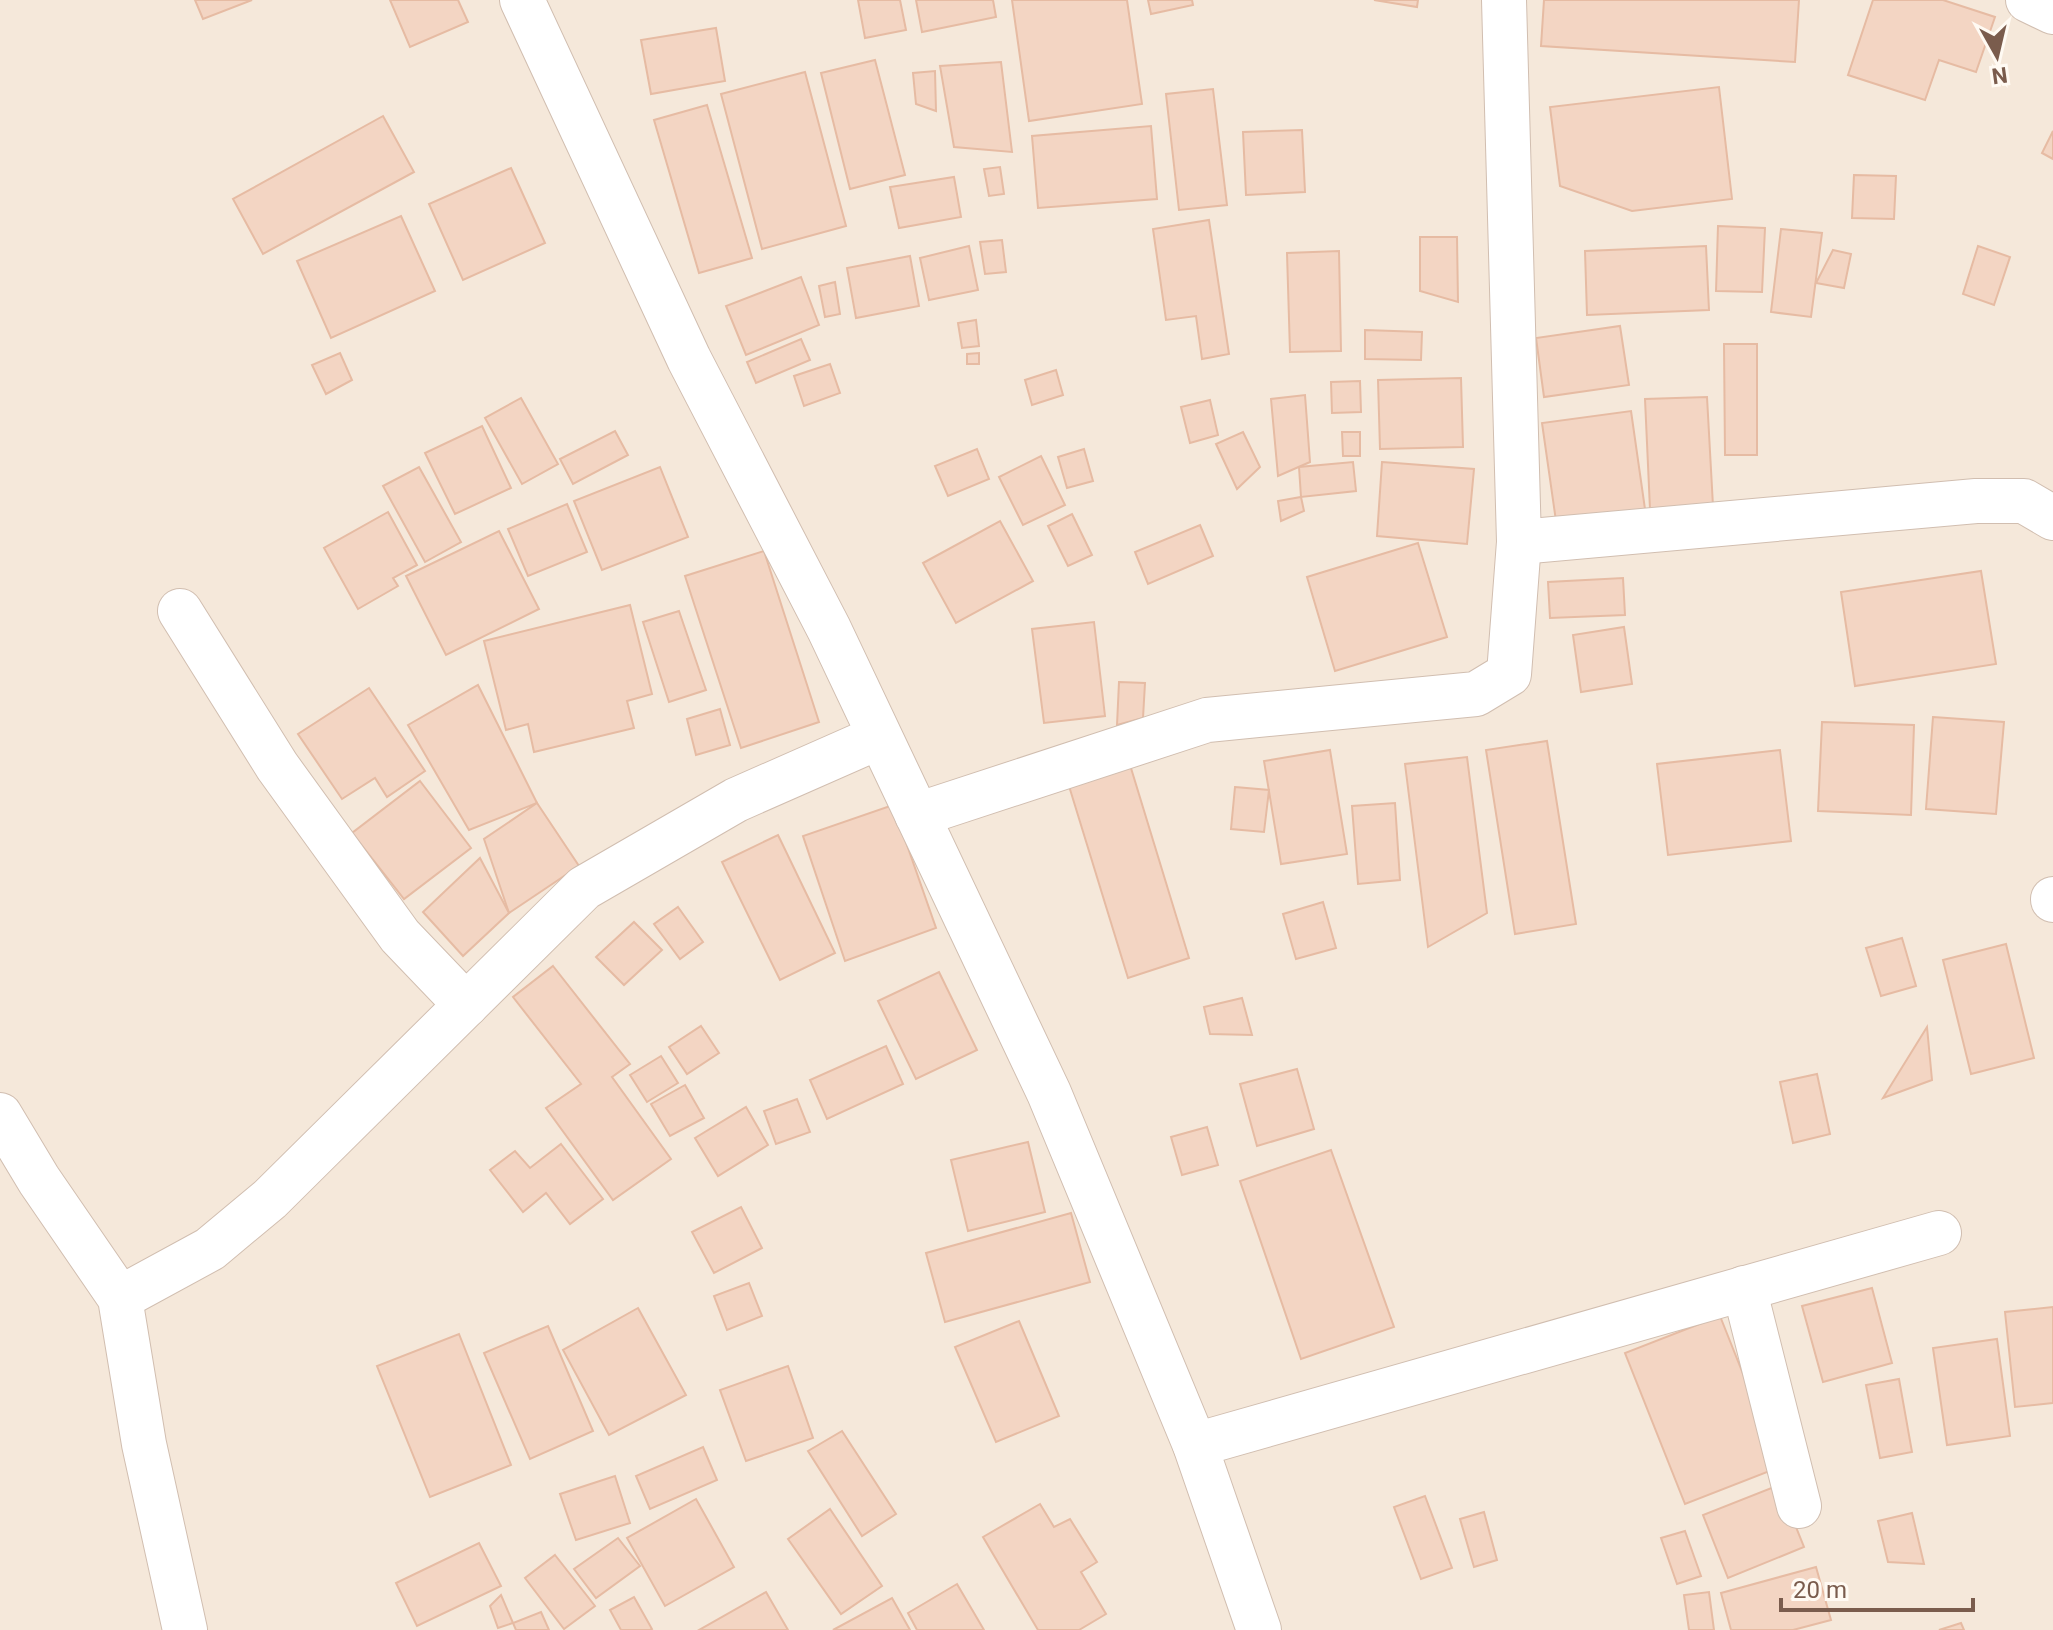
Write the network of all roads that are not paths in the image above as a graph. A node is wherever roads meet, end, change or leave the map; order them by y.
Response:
1 (522, 0) edge
2 (1504, 0) edge
3 (2028, 0) edge
4 (2053, 12) edge
5 (2053, 518) edge
6 (1519, 542) junction
7 (180, 611) dead end
8 (879, 737) junction
9 (917, 815) junction
10 (466, 1005) junction
11 (0, 1115) edge
12 (1939, 1233) dead end
13 (1744, 1288) junction
14 (120, 1298) junction
15 (1195, 1445) junction
16 (1799, 1506) dead end
17 (185, 1630) edge
18 (1259, 1630) edge

1 - 8 street
2 - 6 street
3 - 4 street
5 - 6 street
6 - 9 street
7 - 10 street
8 - 9 street
8 - 10 street
9 - 15 street
10 - 14 street
11 - 14 street
12 - 13 street
13 - 15 street
13 - 16 street
14 - 17 street
15 - 18 street

